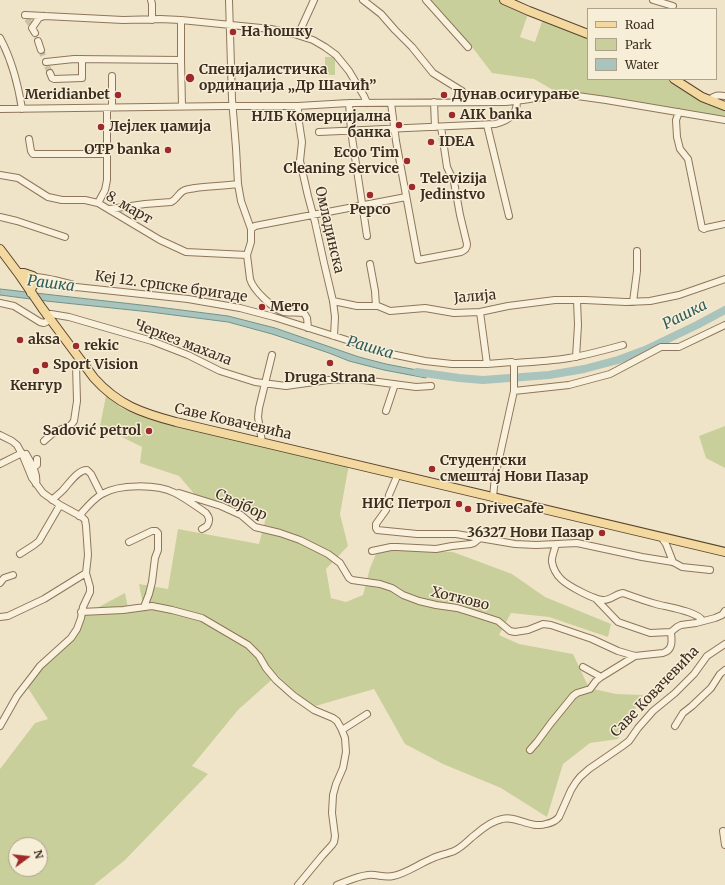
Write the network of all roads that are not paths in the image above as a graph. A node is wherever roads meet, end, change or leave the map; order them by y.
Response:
1 (152, 0) edge
2 (229, 0) edge
3 (314, 0) edge
4 (362, 0) edge
5 (426, 0) edge
6 (504, 0) edge
7 (653, 0) edge
8 (672, 6) dead end
9 (44, 16) junction
10 (152, 20) junction
11 (181, 20) junction
12 (229, 25) junction
13 (587, 34) edge
14 (298, 35) junction
15 (0, 38) edge
16 (38, 41) dead end
17 (468, 47) dead end
18 (41, 50) tunnel mouth
19 (82, 59) junction
20 (181, 60) junction
21 (46, 62) dead end
22 (50, 73) dead end
23 (112, 76) dead end
24 (675, 80) edge
25 (725, 96) edge
26 (709, 100) junction
27 (517, 101) junction
28 (434, 102) junction
29 (472, 102) junction
30 (349, 103) junction
31 (367, 103) junction
32 (391, 103) junction
33 (182, 106) junction
34 (232, 106) junction
35 (298, 106) junction
36 (725, 106) edge
37 (110, 107) junction
38 (0, 109) edge
39 (22, 109) junction
40 (679, 112) junction
41 (725, 120) edge
42 (487, 125) junction
43 (438, 127) junction
44 (395, 129) junction
45 (351, 131) junction
46 (319, 132) dead end
47 (29, 139) dead end
48 (107, 154) junction
49 (0, 175) edge
50 (238, 184) junction
51 (406, 197) junction
52 (98, 203) junction
53 (362, 206) junction
54 (110, 209) junction
55 (313, 215) junction
56 (509, 216) dead end
57 (2, 219) edge
58 (725, 224) edge
59 (251, 230) junction
60 (368, 236) dead end
61 (65, 237) dead end
62 (0, 249) edge
63 (637, 251) dead end
64 (3, 255) edge
65 (247, 255) junction
66 (370, 264) dead end
67 (725, 279) edge
68 (31, 284) junction
69 (577, 300) junction
70 (333, 301) junction
71 (633, 302) junction
72 (0, 303) edge
73 (376, 306) junction
74 (480, 312) junction
75 (46, 314) junction
76 (725, 325) edge
77 (308, 328) junction
78 (334, 336) junction
79 (623, 345) dead end
80 (272, 355) dead end
81 (576, 357) junction
82 (79, 360) junction
83 (487, 364) junction
84 (514, 366) junction
85 (265, 383) junction
86 (395, 384) junction
87 (431, 386) dead end
88 (514, 388) junction
89 (386, 411) dead end
90 (0, 435) edge
91 (44, 441) dead end
92 (262, 442) junction
93 (20, 450) junction
94 (37, 459) dead end
95 (0, 464) edge
96 (33, 467) junction
97 (398, 474) junction
98 (36, 484) junction
99 (101, 494) junction
100 (177, 494) junction
101 (493, 497) junction
102 (52, 500) junction
103 (60, 505) junction
104 (80, 516) junction
105 (202, 529) dead end
106 (661, 537) junction
107 (479, 539) junction
108 (129, 542) dead end
109 (556, 544) junction
110 (317, 548) joint
111 (372, 551) dead end
112 (725, 552) edge
113 (20, 554) dead end
114 (673, 562) junction
115 (710, 570) dead end
116 (86, 573) junction
117 (13, 575) dead end
118 (0, 583) edge
119 (595, 598) junction
120 (144, 608) junction
121 (725, 611) edge
122 (81, 612) junction
123 (0, 616) edge
124 (703, 621) junction
125 (671, 632) junction
126 (725, 644) edge
127 (635, 656) junction
128 (583, 667) dead end
129 (725, 670) edge
130 (601, 677) junction
131 (367, 714) dead end
132 (1, 724) edge
133 (676, 726) dead end
134 (342, 730) junction
135 (530, 750) dead end
136 (723, 831) dead end
137 (725, 844) edge
138 (298, 885) edge
139 (337, 885) edge

1 - 10 street
2 - 12 street
3 - 14 street
4 - 29 street
5 - 17 street
6 - 13 main road
7 - 8 street
9 - 9 street
9 - 10 street
10 - 11 street
11 - 12 street
11 - 20 street
12 - 14 street
12 - 34 street
14 - 31 street
15 - 39 street
16 - 18 street
19 - 20 street
19 - 21 street
19 - 22 street
20 - 33 street
23 - 37 street
24 - 26 main road
25 - 26 street
26 - 36 main road
27 - 29 street
27 - 40 street
27 - 42 street
28 - 29 street
28 - 32 street
28 - 43 street
30 - 31 street
30 - 35 street
30 - 45 street
31 - 32 street
32 - 44 street
33 - 34 street
33 - 37 street
34 - 35 street
34 - 50 street
35 - 55 street, Омладинска
37 - 39 street
37 - 48 street
38 - 39 street
40 - 41 street
40 - 58 street
42 - 43 street
42 - 56 street
43 - 44 street
43 - 51 street
44 - 45 street
44 - 51 street
45 - 46 street
45 - 53 street
47 - 48 street
48 - 52 street
49 - 52 street, 8. март
50 - 54 street
50 - 59 street
51 - 53 street
52 - 54 street, 8. март
53 - 55 street
53 - 60 street
54 - 65 street, 8. март
55 - 59 street
55 - 70 street, Омладинска
57 - 61 street
59 - 65 street
62 - 64 main road, Саве Ковачевића
63 - 71 street
64 - 68 main road, Саве Ковачевића
65 - 77 street, Кеј 12. српске бригаде
66 - 73 street
67 - 71 street, Јалија
68 - 75 main road, Саве Ковачевића
68 - 77 street, Кеј 12. српске бригаде
69 - 71 street, Јалија
69 - 74 street, Јалија
69 - 81 street
70 - 73 street, Јалија
70 - 78 street, Омладинска
72 - 75 street, Черкез махала
73 - 74 street, Јалија
74 - 83 street
75 - 82 main road, Саве Ковачевића
75 - 85 street, Черкез махала
76 - 88 street
77 - 78 street, Кеј 12. српске бригаде
78 - 83 street, Кеј 12. српске бригаде
79 - 81 street
80 - 85 street
81 - 84 street, Кеј 12. српске бригаде
82 - 91 street
82 - 92 main road, Саве Ковачевића
83 - 84 street, Кеј 12. српске бригаде
84 - 88 street
85 - 86 street, Черкез махала
85 - 92 street
86 - 87 street, Черкез махала
86 - 89 street
88 - 101 street
90 - 93 street
92 - 97 main road, Саве Ковачевића
93 - 95 street
93 - 96 street
93 - 98 street
94 - 96 street
96 - 98 street
97 - 101 main road, Саве Ковачевића
97 - 107 street
98 - 102 street
99 - 100 street, Својбор
99 - 102 street
99 - 104 street, Својбор
100 - 105 street, Својбор
100 - 110 street, Својбор
101 - 106 main road, Саве Ковачевића
102 - 103 street
103 - 104 street
103 - 113 street
104 - 116 street
106 - 112 main road, Саве Ковачевића
106 - 114 street
107 - 109 street
107 - 111 street
108 - 120 street
109 - 114 street
109 - 119 street, Саве Ковачевића
110 - 127 street, Хотково
114 - 115 street
116 - 122 street
116 - 123 street
117 - 118 street
119 - 124 street
119 - 125 street, Саве Ковачевића
120 - 122 street
120 - 134 street
121 - 124 street, Саве Ковачевића
122 - 132 street
124 - 125 street, Саве Ковачевића
125 - 127 street, Саве Ковачевића
126 - 139 street, Саве Ковачевића
127 - 130 street
128 - 130 street
129 - 133 street
130 - 135 street
131 - 134 street
134 - 138 street
136 - 137 street

